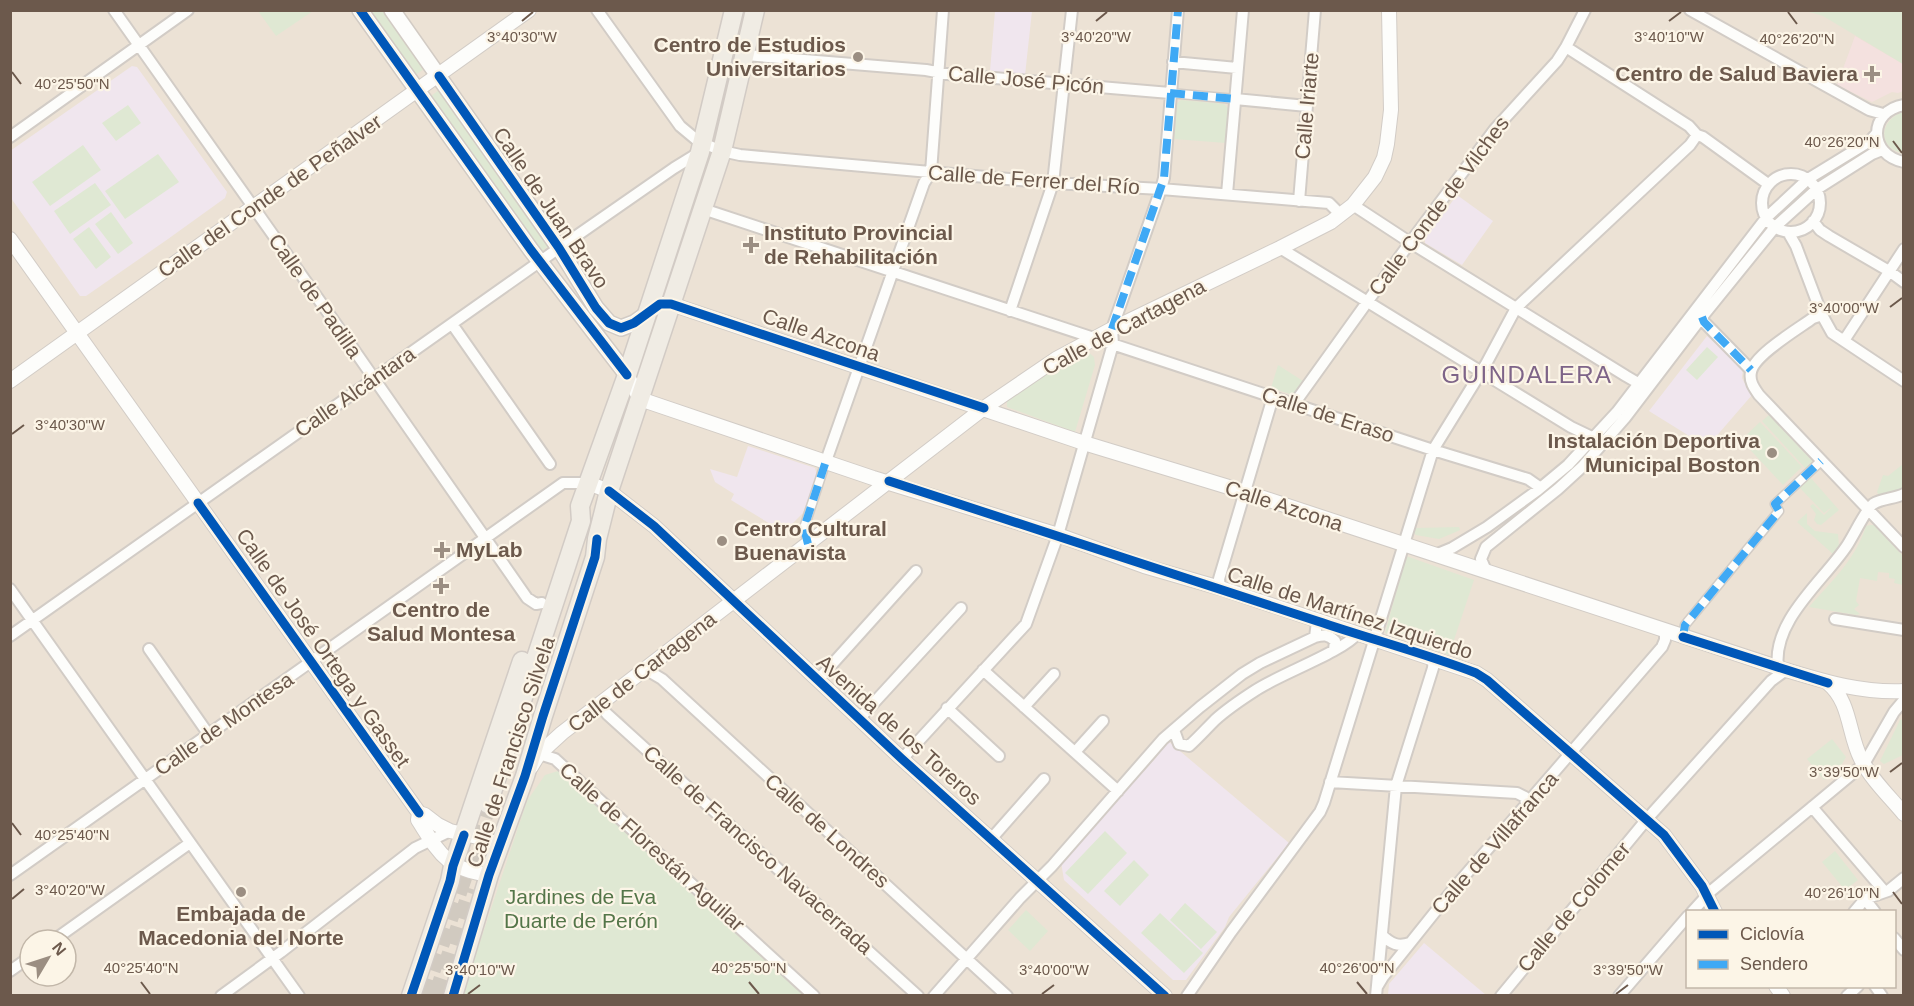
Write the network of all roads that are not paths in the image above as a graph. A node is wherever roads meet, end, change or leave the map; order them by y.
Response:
1 (114, 10) edge
2 (188, 10) edge
3 (360, 10) edge
4 (392, 10) edge
5 (530, 10) edge
6 (597, 10) edge
7 (734, 10) edge
8 (755, 10) edge
9 (942, 10) edge
10 (1072, 10) edge
11 (1178, 10) edge
12 (1243, 10) edge
13 (1315, 10) edge
14 (1389, 10) edge
15 (1585, 10) edge
16 (1690, 10) edge
17 (138, 46) junction
18 (1566, 47) junction
19 (745, 55) junction
20 (1173, 62) junction
21 (1237, 68) junction
22 (938, 72) junction
23 (439, 76) junction
24 (1064, 84) junction
25 (418, 92) junction
26 (1170, 93) junction
27 (1234, 99) junction
28 (1904, 105) edge
29 (1307, 106) junction
30 (1883, 114) junction
31 (1876, 134) junction
32 (1697, 135) junction
33 (10, 137) edge
34 (702, 148) junction
35 (722, 150) junction
36 (1882, 150) junction
37 (1904, 162) edge
38 (931, 172) junction
39 (1808, 179) junction
40 (1053, 183) junction
41 (1768, 184) junction
42 (1161, 189) junction
43 (1816, 189) junction
44 (1227, 194) junction
45 (1299, 201) junction
46 (1353, 205) junction
47 (254, 208) junction
48 (703, 209) junction
49 (1341, 215) junction
50 (1766, 218) junction
51 (1813, 221) junction
52 (1775, 227) junction
53 (1788, 232) junction
54 (10, 239) edge
55 (1411, 243) junction
56 (1280, 248) junction
57 (1904, 249) edge
58 (549, 255) junction
59 (1889, 271) junction
60 (893, 273) junction
61 (1904, 282) edge
62 (1367, 302) junction
63 (670, 304) junction
64 (1516, 308) junction
65 (1010, 311) junction
66 (648, 313) junction
67 (1822, 315) junction
68 (1702, 318) junction
69 (452, 324) junction
70 (1113, 329) junction
71 (77, 333) junction
72 (1094, 338) junction
73 (1843, 340) junction
74 (1113, 344) junction
75 (859, 366) junction
76 (1751, 370) junction
77 (1482, 371) junction
78 (627, 375) junction
79 (373, 379) junction
80 (10, 381) edge
81 (1904, 381) edge
82 (1653, 382) junction
83 (1638, 383) junction
84 (1273, 397) junction
85 (640, 399) junction
86 (1294, 404) junction
87 (984, 408) junction
88 (1594, 438) junction
89 (1084, 443) junction
90 (1433, 450) junction
91 (825, 461) junction
92 (1821, 461) junction
93 (550, 464) dead end
94 (889, 481) junction
95 (588, 483) junction
96 (1538, 490) junction
97 (609, 491) junction
98 (1245, 492) junction
99 (1903, 496) edge
100 (198, 503) junction
101 (580, 506) junction
102 (1868, 509) junction
103 (1058, 535) junction
104 (485, 537) junction
105 (597, 539) junction
106 (808, 544) junction
107 (1403, 545) junction
108 (1904, 547) edge
109 (1435, 555) junction
110 (1486, 571) junction
111 (916, 572) dead end
112 (10, 588) edge
113 (1220, 588) junction
114 (734, 601) junction
115 (542, 603) junction
116 (961, 608) dead end
117 (1835, 619) dead end
118 (33, 620) junction
119 (1317, 622) junction
120 (1904, 630) edge
121 (1665, 631) junction
122 (1357, 634) junction
123 (10, 636) edge
124 (1315, 637) junction
125 (1683, 637) junction
126 (1374, 639) junction
127 (149, 649) dead end
128 (1334, 650) junction
129 (1434, 658) junction
130 (312, 662) junction
131 (1782, 668) junction
132 (645, 669) junction
133 (983, 670) junction
134 (1054, 674) dead end
135 (818, 681) junction
136 (1828, 683) junction
137 (1904, 691) edge
138 (1904, 700) edge
139 (599, 704) junction
140 (1024, 707) junction
141 (947, 708) junction
142 (860, 719) junction
143 (1103, 721) dead end
144 (1174, 730) junction
145 (209, 735) junction
146 (1075, 752) junction
147 (1572, 753) junction
148 (539, 754) junction
149 (999, 756) dead end
150 (902, 759) junction
151 (1864, 764) junction
152 (525, 776) junction
153 (1044, 779) dead end
154 (146, 780) junction
155 (1330, 782) junction
156 (1396, 786) junction
157 (1118, 791) junction
158 (1527, 804) junction
159 (1812, 807) junction
160 (419, 813) junction
161 (1904, 814) edge
162 (1647, 819) junction
163 (457, 833) junction
164 (992, 838) junction
165 (431, 840) junction
166 (190, 843) junction
167 (499, 845) junction
168 (453, 866) junction
169 (10, 875) edge
170 (489, 875) junction
171 (1904, 878) edge
172 (1037, 881) junction
173 (1885, 892) junction
174 (1707, 895) junction
175 (1865, 899) junction
176 (1694, 910) edge
177 (1714, 910) edge
178 (1856, 910) edge
179 (1873, 910) edge
180 (1686, 918) edge
181 (71, 928) edge
182 (1382, 935) junction
183 (1410, 943) junction
184 (273, 958) junction
185 (966, 960) junction
186 (1376, 991) edge
187 (1164, 995) edge
188 (221, 996) edge
189 (299, 996) edge
190 (411, 996) edge
191 (453, 996) edge
192 (814, 996) edge
193 (918, 996) edge
194 (934, 996) edge
195 (1007, 996) edge
196 (1187, 996) edge
197 (1501, 996) edge
198 (1619, 996) edge

1 - 17 street, Calle de Padilla
2 - 17 street
3 - 25 main road, Calle de Juan Bravo
4 - 23 main road, Calle de Juan Bravo
5 - 23 street, Calle del Conde de Peñalver
6 - 34 street, Calle de Ferrer del Río
7 - 34 main road, Calle de Francisco Silvela
8 - 19 main road, Calle de Francisco Silvela
9 - 22 street
10 - 24 street
11 - 20 street
12 - 21 street
13 - 29 street, Calle Iriarte
14 - 46 street, Calle de Cartagena
15 - 18 street, Calle Conde de Vilches
16 - 30 street
17 - 33 street
17 - 47 street, Calle de Padilla
18 - 32 street
18 - 55 street, Calle Conde de Vilches
19 - 22 street, Calle José Picón
19 - 35 main road, Calle de Francisco Silvela
20 - 21 street
20 - 26 street
21 - 27 street
22 - 24 street, Calle José Picón
22 - 38 street
23 - 25 street, Calle del Conde de Peñalver
23 - 58 main road, Calle de Juan Bravo
24 - 26 street, Calle José Picón
24 - 40 street
25 - 47 street, Calle del Conde de Peñalver
25 - 58 main road, Calle de Juan Bravo
26 - 27 street, Calle José Picón
26 - 42 street
27 - 29 street, Calle José Picón
27 - 44 street
28 - 30 street
29 - 45 street, Calle Iriarte
30 - 31 street
31 - 36 street
31 - 39 street
32 - 41 street
32 - 64 street
34 - 35 street, Calle de Ferrer del Río
34 - 58 street, Calle Alcántara
34 - 66 main road, Calle de Francisco Silvela
35 - 38 street, Calle de Ferrer del Río
35 - 48 main road, Calle de Francisco Silvela
36 - 37 street
36 - 43 street
38 - 40 street, Calle de Ferrer del Río
38 - 60 street
39 - 41 street
39 - 43 street
39 - 50 street
40 - 42 street, Calle de Ferrer del Río
40 - 65 street
41 - 50 street
42 - 44 street, Calle de Ferrer del Río
42 - 70 street
43 - 51 street
43 - 52 street
44 - 45 street, Calle de Ferrer del Río
45 - 49 street, Calle de Ferrer del Río
46 - 49 street, Calle de Cartagena
46 - 55 street
47 - 71 street, Calle del Conde de Peñalver
47 - 79 street, Calle de Padilla
48 - 60 street, Calle de Eraso
48 - 63 main road, Calle de Francisco Silvela
49 - 56 street, Calle de Cartagena
50 - 52 street
50 - 83 street
51 - 53 street
51 - 59 street
52 - 53 street
52 - 68 street
53 - 67 street
54 - 71 street, Calle de José Ortega y Gasset
55 - 62 street, Calle Conde de Vilches
55 - 64 street
56 - 62 street
56 - 70 street, Calle de Cartagena
57 - 59 street
58 - 66 main road, Calle de Juan Bravo
58 - 69 street, Calle Alcántara
58 - 78 main road, Calle de Juan Bravo
59 - 61 street
59 - 73 street
60 - 65 street, Calle de Eraso
60 - 75 street
62 - 77 street
62 - 86 street, Calle Conde de Vilches
63 - 66 street
63 - 75 street, Calle Azcona
63 - 85 main road, Calle de Francisco Silvela
64 - 77 street
64 - 83 street
65 - 72 street, Calle de Eraso
66 - 78 main road, Calle de Francisco Silvela
67 - 73 street
67 - 76 street
68 - 76 street
68 - 82 street
69 - 79 street, Calle Alcántara
69 - 93 street
70 - 72 street, Calle de Cartagena
70 - 74 street
71 - 80 street, Calle del Conde de Peñalver
71 - 100 street, Calle de José Ortega y Gasset
72 - 74 street, Calle de Eraso
72 - 87 street, Calle de Cartagena
73 - 81 street
74 - 84 street, Calle de Eraso
74 - 89 street
75 - 87 street, Calle Azcona
75 - 91 street
76 - 92 street
77 - 88 street
77 - 90 street
78 - 85 street, Calle de Juan Bravo
78 - 95 main road, Calle de Francisco Silvela
79 - 100 street, Calle Alcántara
79 - 104 street, Calle de Padilla
82 - 83 street
82 - 110 street
83 - 88 street
84 - 86 street, Calle de Eraso
84 - 98 street
85 - 91 street, Calle de Martínez Izquierdo
85 - 97 main road, Calle de Francisco Silvela
86 - 90 street, Calle de Eraso
87 - 89 street, Calle Azcona
87 - 94 street, Calle de Cartagena
88 - 96 street
89 - 98 street, Calle Azcona
89 - 103 street
90 - 96 street, Calle de Eraso
90 - 107 street
91 - 94 street, Calle de Martínez Izquierdo
91 - 106 street
92 - 102 street
92 - 125 street
94 - 103 street, Calle de Martínez Izquierdo
94 - 106 street, Calle de Cartagena
95 - 97 street, Avenida de los Toreros
95 - 101 main road, Calle de Francisco Silvela
95 - 104 street, Calle de Montesa
96 - 109 street
97 - 105 main road, Calle de Francisco Silvela
97 - 114 street, Avenida de los Toreros
98 - 107 street, Calle Azcona
98 - 113 street
99 - 102 street
100 - 118 street, Calle Alcántara
100 - 130 street, Calle de José Ortega y Gasset
101 - 105 main road, Calle de Francisco Silvela
101 - 115 main road, Calle de Francisco Silvela
102 - 108 street
102 - 131 street
103 - 113 street, Calle de Martínez Izquierdo
103 - 133 street
104 - 115 street, Calle de Padilla
104 - 130 street, Calle de Montesa
105 - 152 main road, Calle de Francisco Silvela
106 - 114 street, Calle de Cartagena
107 - 109 street, Calle Azcona
107 - 126 street
109 - 110 street, Calle Azcona
110 - 121 street, Calle Azcona
111 - 135 street
112 - 118 street
113 - 119 street, Calle de Martínez Izquierdo
114 - 132 street, Calle de Cartagena
114 - 135 street, Avenida de los Toreros
115 - 163 main road, Calle de Francisco Silvela
116 - 142 street
117 - 120 street
118 - 123 street, Calle Alcántara
118 - 154 street
119 - 122 street, Calle de Martínez Izquierdo
119 - 124 street
121 - 125 street, Calle Azcona
121 - 147 street, Calle de Villafranca
122 - 126 street, Calle de Martínez Izquierdo
122 - 128 street
124 - 128 street
124 - 144 street
125 - 131 street, Calle Azcona
126 - 129 street, Calle de Martínez Izquierdo
126 - 155 street
127 - 145 street
128 - 144 street
129 - 147 street, Calle de Martínez Izquierdo
129 - 156 street
130 - 145 street, Calle de Montesa
130 - 160 street, Calle de José Ortega y Gasset
131 - 136 street, Calle Azcona
131 - 162 street, Calle de Colomer
132 - 139 street, Calle de Cartagena
132 - 185 street, Calle de Londres
133 - 140 street
133 - 141 street
134 - 140 street
135 - 142 street, Avenida de los Toreros
136 - 137 street, Calle Azcona
136 - 151 street
138 - 151 street
139 - 148 street, Calle de Cartagena
139 - 193 street, Calle de Francisco Navacerrada
140 - 146 street
141 - 149 street
141 - 150 street
142 - 150 street, Avenida de los Toreros
143 - 146 street
144 - 157 street
145 - 154 street, Calle de Montesa
146 - 157 street
147 - 158 street, Calle de Villafranca
147 - 162 street, Calle de Martínez Izquierdo
148 - 152 street, Calle de Cartagena
148 - 192 street, Calle de Florestán Aguilar
150 - 164 street, Avenida de los Toreros
151 - 159 street
151 - 161 street
152 - 167 main road, Calle de Francisco Silvela
153 - 164 street
154 - 166 street
154 - 169 street, Calle de Montesa
155 - 156 street
155 - 196 street
156 - 158 street
156 - 182 street
157 - 172 street
158 - 183 street, Calle de Villafranca
159 - 173 street
159 - 174 street
160 - 163 street, Calle de José Ortega y Gasset
160 - 165 street, Calle de José Ortega y Gasset
162 - 174 street, Calle de Martínez Izquierdo
162 - 197 street, Calle de Colomer
163 - 165 street
163 - 167 street, Calle de José Ortega y Gasset
163 - 168 main road, Calle de Francisco Silvela
164 - 172 street, Avenida de los Toreros
165 - 168 street, Calle de José Ortega y Gasset
165 - 184 street
166 - 181 street
166 - 184 street
167 - 170 main road, Calle de Francisco Silvela
168 - 170 street
168 - 190 main road, Calle de Francisco Silvela
170 - 191 main road, Calle de Francisco Silvela
171 - 173 street
172 - 185 street
172 - 187 street, Avenida de los Toreros
173 - 175 street
174 - 176 street
174 - 177 street, Calle de Martínez Izquierdo
175 - 178 street
175 - 179 street
180 - 198 street
182 - 183 street
182 - 186 street
183 - 186 street, Calle de Villafranca
184 - 188 street
184 - 189 street
185 - 194 street
185 - 195 street, Calle de Londres

